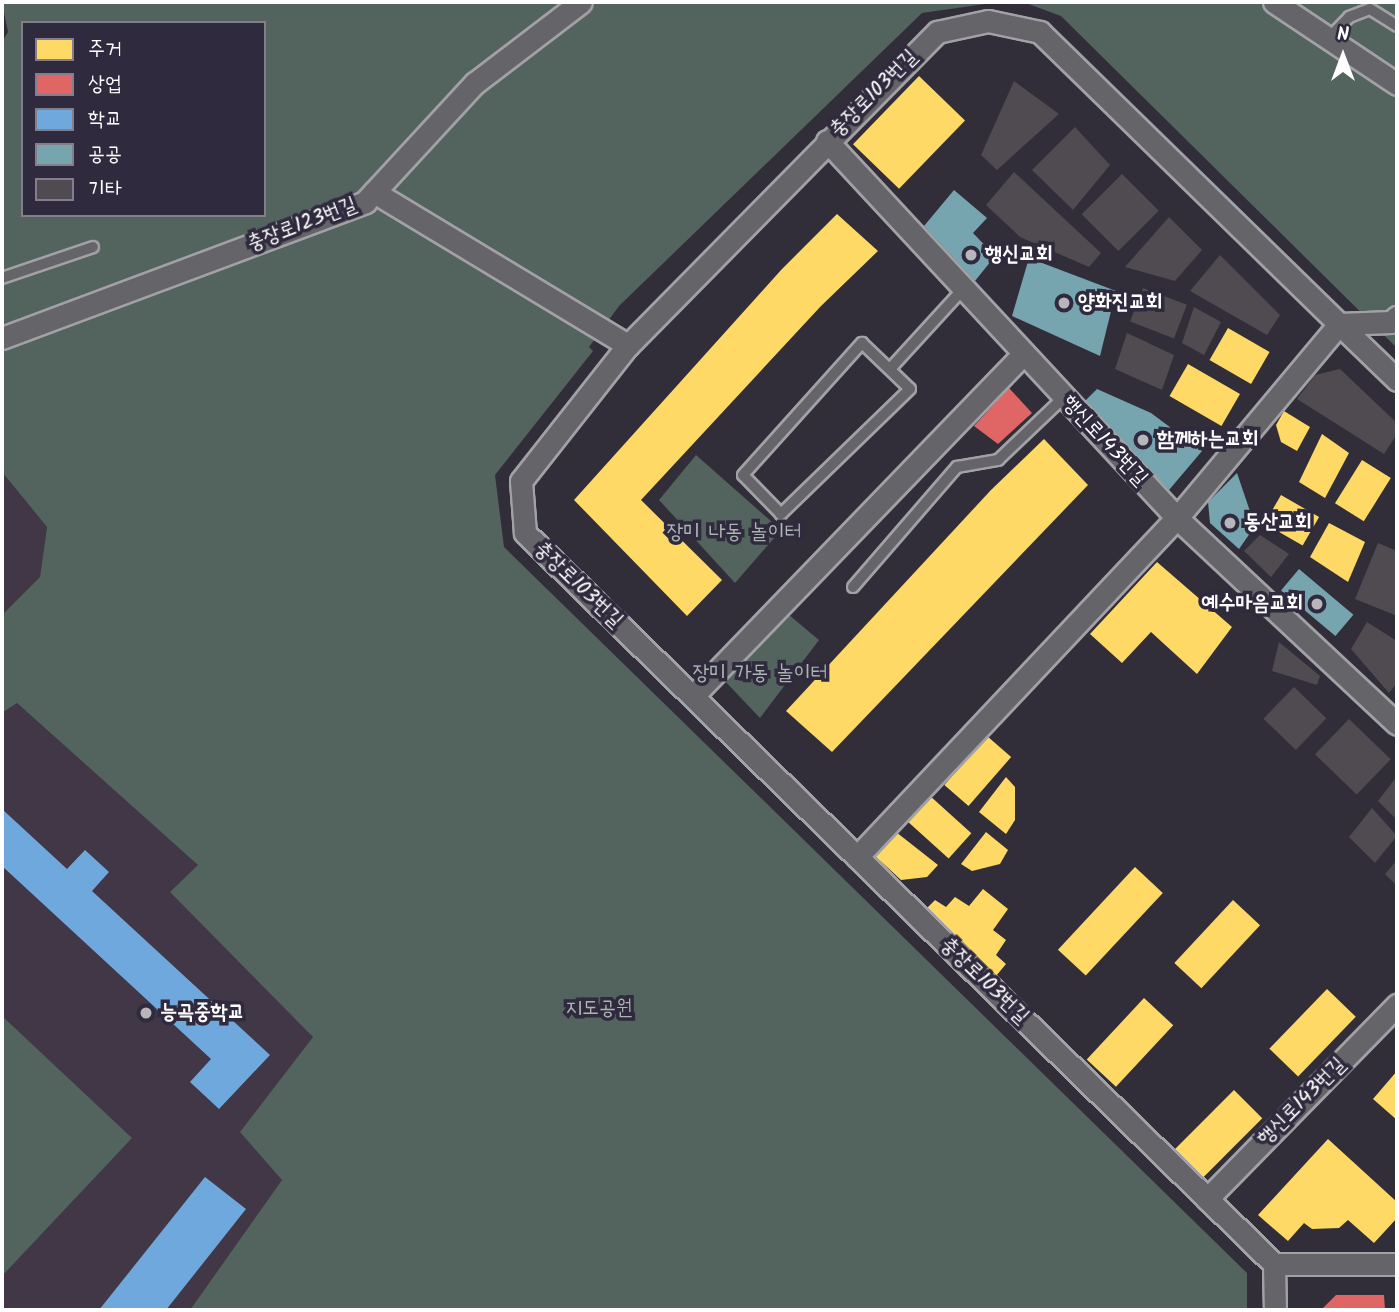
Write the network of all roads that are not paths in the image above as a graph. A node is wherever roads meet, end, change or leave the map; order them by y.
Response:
1 (581, 2) edge
2 (1274, 2) edge
3 (1397, 26) edge
4 (1329, 38) junction
5 (1397, 84) edge
6 (827, 141) junction
7 (374, 192) junction
8 (93, 247) dead end
9 (2, 278) edge
10 (963, 289) junction
11 (1397, 317) edge
12 (1339, 324) junction
13 (2, 338) edge
14 (628, 345) junction
15 (1023, 354) junction
16 (890, 369) junction
17 (1397, 380) edge
18 (1063, 398) junction
19 (1177, 518) junction
20 (853, 587) dead end
21 (693, 696) junction
22 (1397, 724) edge
23 (857, 857) junction
24 (1397, 1005) edge
25 (1207, 1199) junction
26 (1274, 1264) junction
27 (1397, 1264) edge
28 (1275, 1310) edge

1 - 7 street, 충장로123번길
2 - 4 street
3 - 4 lane
4 - 5 street
6 - 10 street, 행신로143번길
6 - 12 street, 충장로103번길
6 - 14 street, 충장로103번길
7 - 13 street, 충장로123번길
7 - 14 street
8 - 9 lane
10 - 15 street, 행신로143번길
10 - 16 lane
11 - 12 street
12 - 17 street, 충장로103번길
12 - 19 street
14 - 21 street, 충장로103번길
15 - 18 street, 행신로143번길
15 - 21 street
16 - 16 lane
18 - 19 street, 행신로143번길
18 - 20 lane
19 - 22 street, 행신로143번길
19 - 23 street
21 - 23 street, 충장로103번길
23 - 25 street, 충장로103번길
24 - 25 street, 행신로143번길
25 - 26 street, 충장로103번길
26 - 27 street
26 - 28 street

